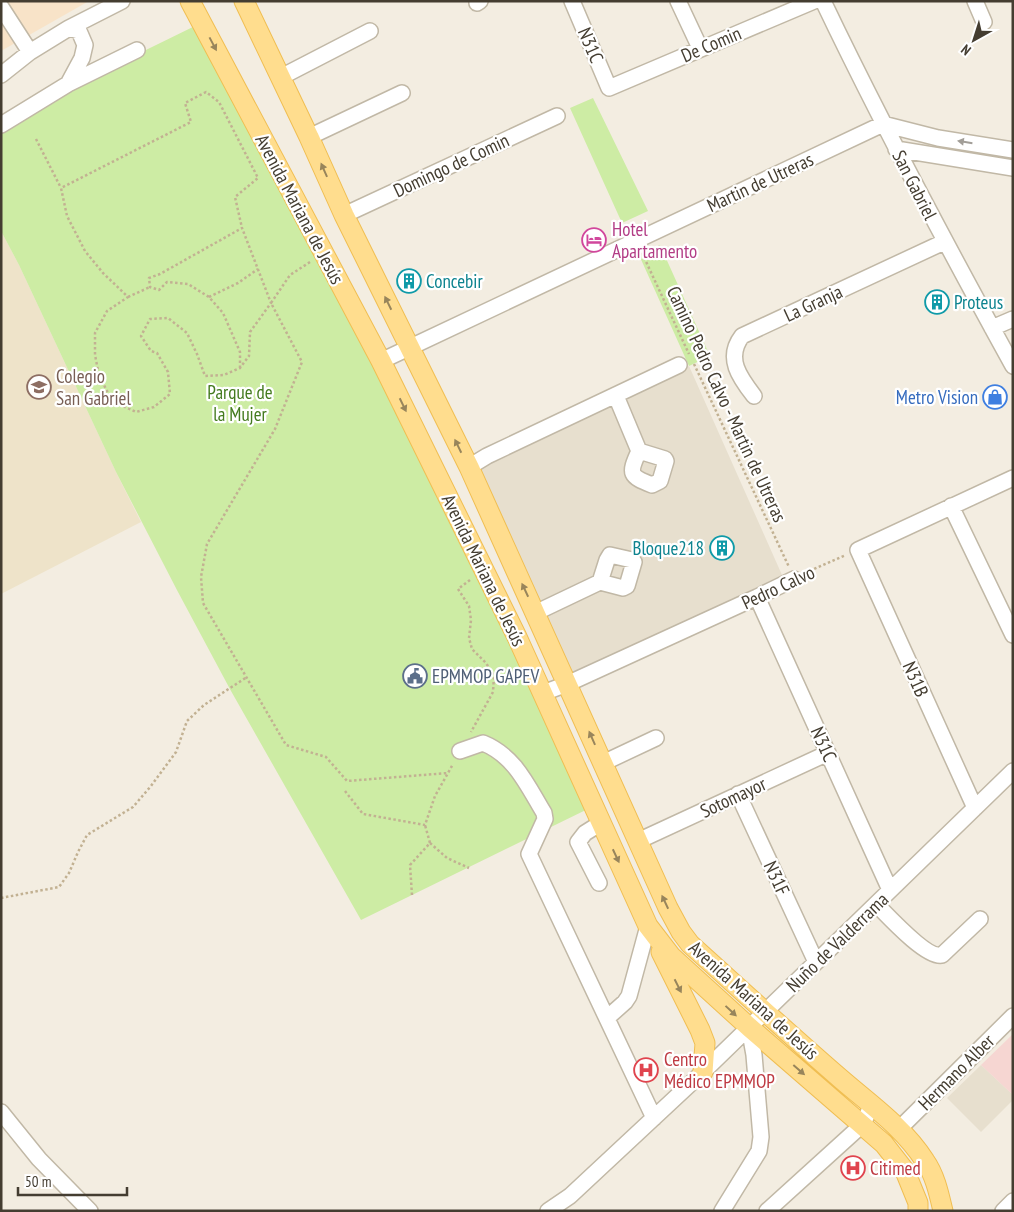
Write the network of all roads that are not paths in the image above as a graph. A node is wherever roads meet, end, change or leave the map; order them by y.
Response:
1 (122, 1) edge
2 (190, 1) edge
3 (244, 1) edge
4 (572, 1) edge
5 (678, 1) edge
6 (814, 1) edge
7 (823, 1) edge
8 (974, 1) edge
9 (1, 7) edge
10 (984, 22) dead end
11 (69, 28) junction
12 (370, 30) dead end
13 (700, 48) junction
14 (137, 50) dead end
15 (30, 52) junction
16 (1, 75) edge
17 (281, 77) junction
18 (68, 84) junction
19 (609, 88) joint
20 (402, 93) dead end
21 (558, 116) dead end
22 (883, 124) junction
23 (1, 125) edge
24 (309, 137) junction
25 (896, 149) junction
26 (1013, 150) edge
27 (1013, 168) edge
28 (344, 215) junction
29 (944, 242) junction
30 (1013, 319) edge
31 (992, 328) junction
32 (410, 347) junction
33 (381, 361) junction
34 (679, 365) dead end
35 (1013, 366) edge
36 (616, 396) junction
37 (754, 396) dead end
38 (639, 451) dead end
39 (469, 467) junction
40 (1013, 478) edge
41 (951, 506) junction
42 (794, 579) road end
43 (600, 582) dead end
44 (757, 597) junction
45 (538, 620) junction
46 (1013, 635) edge
47 (517, 637) junction
48 (567, 684) junction
49 (543, 694) junction
50 (656, 738) dead end
51 (460, 751) road end
52 (828, 752) junction
53 (603, 763) junction
54 (1013, 771) edge
55 (738, 794) junction
56 (975, 808) junction
57 (601, 823) junction
58 (638, 841) junction
59 (599, 883) dead end
60 (890, 890) junction
61 (876, 904) junction
62 (980, 919) dead end
63 (648, 926) junction
64 (816, 962) junction
65 (765, 1011) junction
66 (1013, 1016) edge
67 (607, 1018) junction
68 (749, 1027) junction
69 (703, 1072) junction
70 (872, 1104) junction
71 (1, 1112) edge
72 (654, 1118) junction
73 (863, 1124) junction
74 (900, 1128) junction
75 (1013, 1201) edge
76 (90, 1211) edge
77 (548, 1211) edge
78 (722, 1211) edge
79 (767, 1211) edge
80 (918, 1211) edge
81 (943, 1211) edge
82 (1002, 1211) edge

1 - 11 street
2 -> 33 main road, Avenida Mariana de Jesús
3 - 17 main road, Avenida Mariana de Jesús
4 - 19 street, N31C
5 - 13 street
6 - 13 street, De Comin
7 - 22 street, San Gabriel
8 - 10 street
9 - 15 street
11 - 15 street
11 - 18 street
12 - 17 street
13 - 19 street, De Comin
14 - 18 street
15 - 16 street
17 - 24 main road, Avenida Mariana de Jesús
18 - 23 street
20 - 24 street
21 - 28 street, Domingo de Comin
22 - 25 street, San Gabriel
26 -> 22 street
22 - 32 street, Martin de Utreras
28 -> 24 main road, Avenida Mariana de Jesús
25 - 27 street
25 - 29 street, San Gabriel
32 -> 28 main road, Avenida Mariana de Jesús
29 - 31 street, San Gabriel
29 - 37 street, La Granja
30 - 31 street
31 - 35 street, San Gabriel
32 - 33 street, Martin de Utreras
39 -> 32 main road, Avenida Mariana de Jesús
33 -> 47 main road, Avenida Mariana de Jesús
34 - 36 street
36 - 38 street
36 - 39 street
45 -> 39 main road, Avenida Mariana de Jesús
40 - 41 street
41 - 46 street
41 - 56 street, N31B
42 - 44 street, Pedro Calvo
43 - 45 street
44 - 48 street, Pedro Calvo
44 - 52 street, N31C
45 - 47 main road
45 - 48 main road, Avenida Mariana de Jesús
47 - 49 main road, Avenida Mariana de Jesús
48 - 49 street, Pedro Calvo
53 -> 48 main road, Avenida Mariana de Jesús
49 - 57 main road, Avenida Mariana de Jesús
50 - 53 street
51 - 67 street
52 - 55 street, Sotomayor
52 - 60 street, N31C
53 - 58 main road, Avenida Mariana de Jesús
54 - 56 street, Nuño de Valderrama
55 - 58 street, Sotomayor
55 - 64 street, N31F
56 - 60 street, Nuño de Valderrama
57 - 59 street
57 -> 63 main road, Avenida Mariana de Jesús
65 -> 58 main road, Avenida Mariana de Jesús
60 - 61 street, Nuño de Valderrama
61 - 62 street
61 - 64 street, Nuño de Valderrama
63 - 67 street
63 -> 68 main road, Avenida Mariana de Jesús
63 -> 69 main road
64 - 65 street, Nuño de Valderrama
65 - 68 street, Nuño de Valderrama
65 - 70 main road, Avenida Mariana de Jesús
66 - 74 street, Hermano Alber
67 - 72 street
68 - 69 street, Nuño de Valderrama
68 -> 73 main road, Avenida Mariana de Jesús
68 - 78 street
69 - 72 street, Nuño de Valderrama
70 - 73 street
70 - 74 main road, Avenida Mariana de Jesús
71 - 76 street
72 - 77 street, Nuño de Valderrama
73 - 79 street
73 - 80 main road, Avenida Mariana de Jesús
74 - 81 main road, Avenida Mariana de Jesús
75 - 82 street

